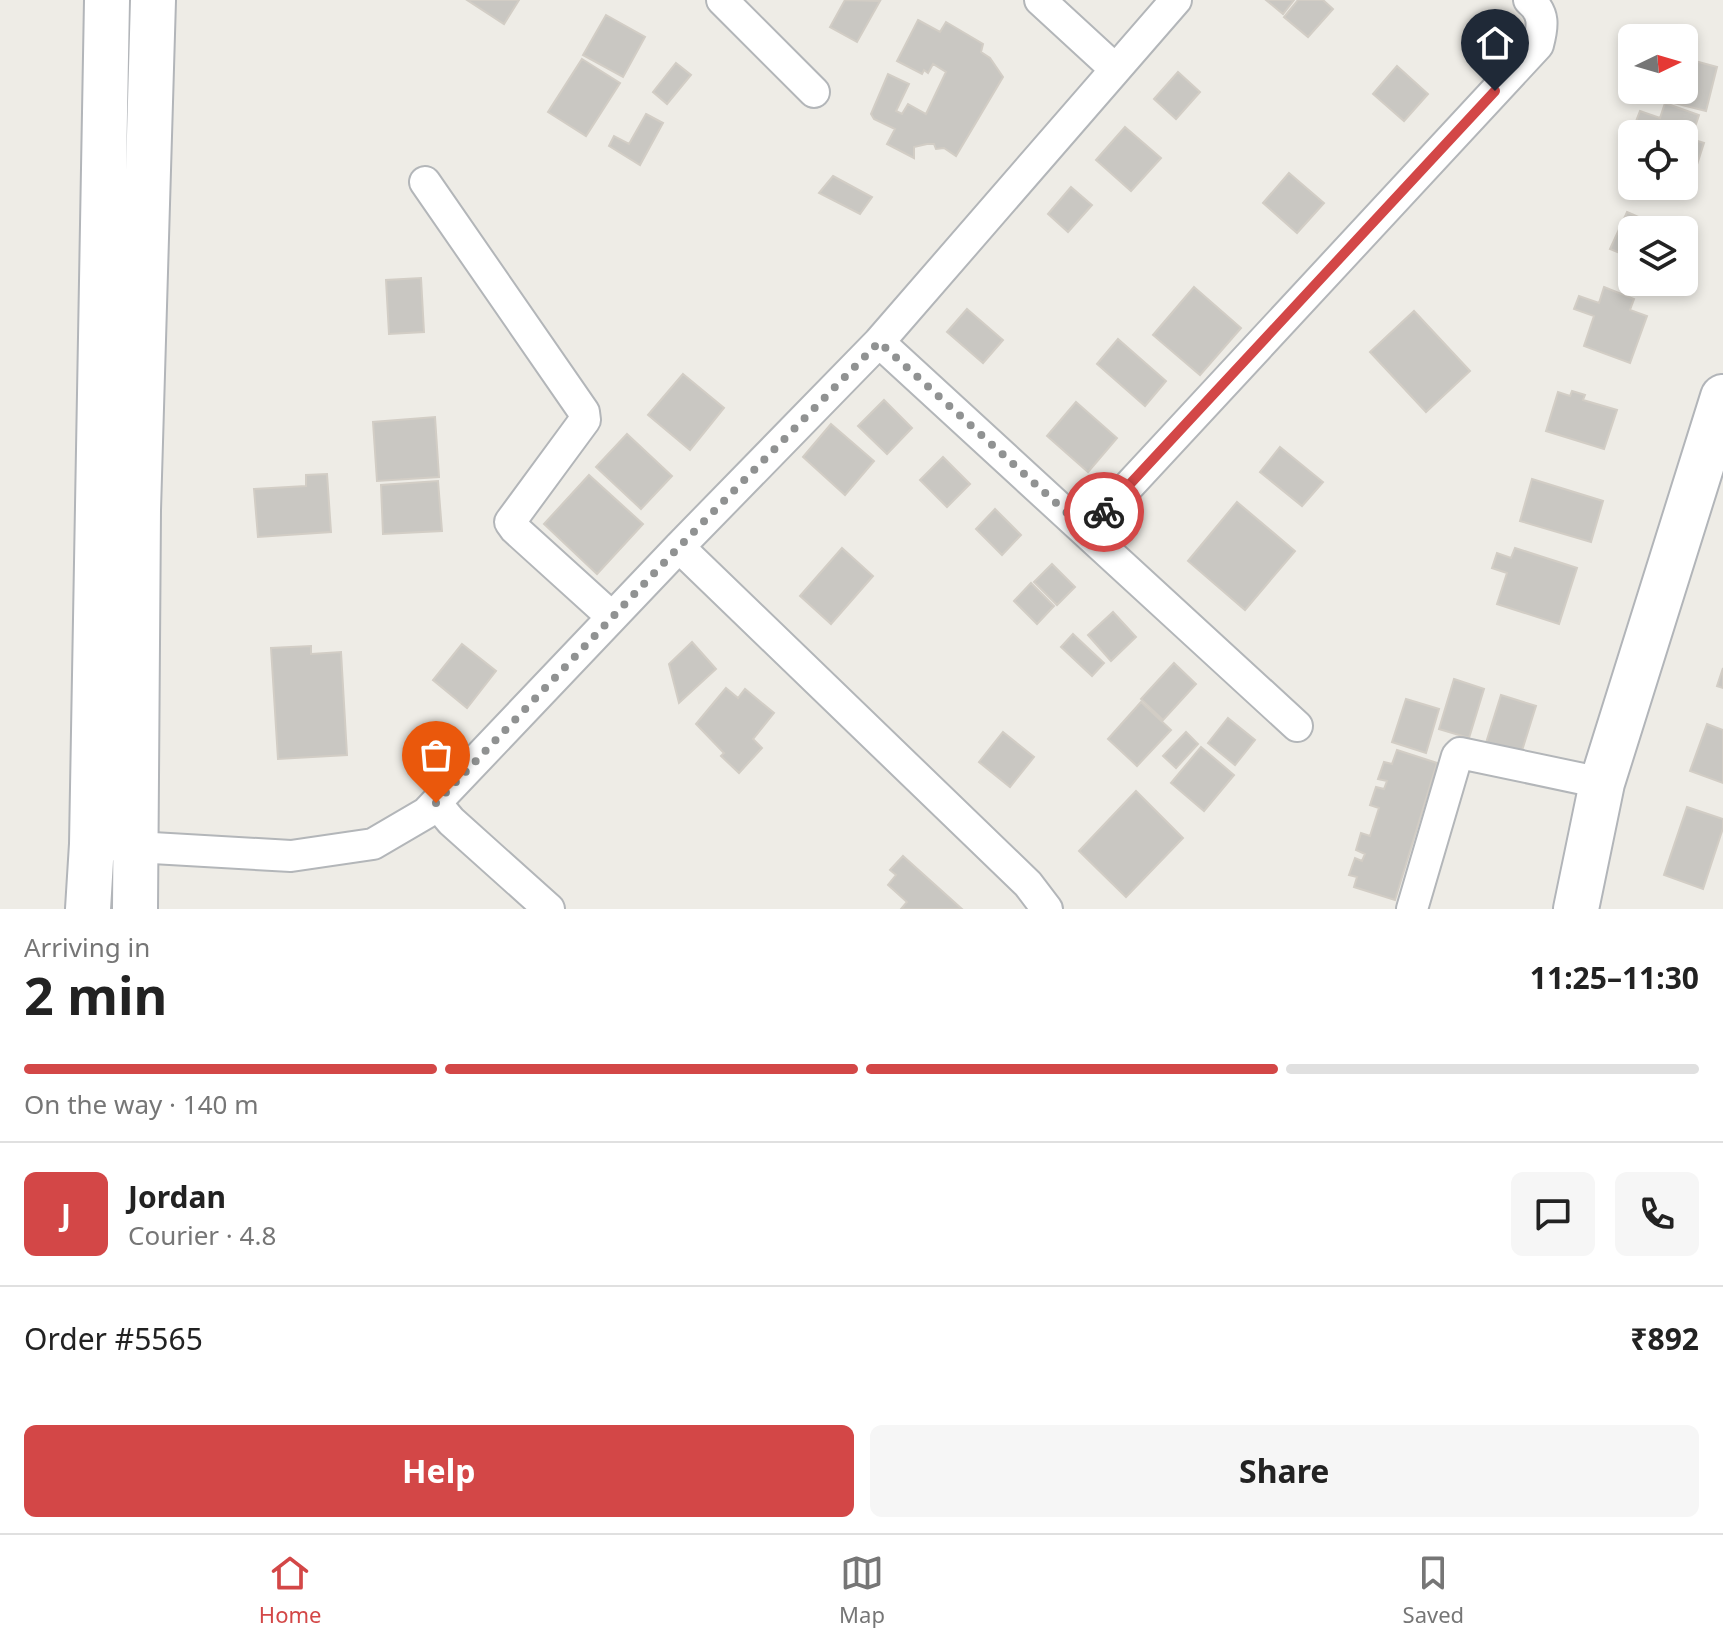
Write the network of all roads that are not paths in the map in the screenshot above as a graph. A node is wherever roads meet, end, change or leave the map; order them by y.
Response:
1 (107, 0) edge
2 (153, 0) edge
3 (722, 0) edge
4 (1040, 0) edge
5 (1176, 0) edge
6 (1529, 0) edge
7 (1115, 69) junction
8 (814, 92) dead end
9 (425, 182) dead end
10 (879, 342) junction
11 (1723, 397) edge
12 (1087, 531) junction
13 (679, 547) junction
14 (612, 617) junction
15 (1297, 726) dead end
16 (1602, 783) junction
17 (436, 803) junction
18 (92, 844) junction
19 (137, 847) junction
20 (88, 909) edge
21 (135, 909) edge
22 (549, 909) edge
23 (1047, 909) edge
24 (1412, 909) edge
25 (1576, 909) edge

1 - 18 main road
2 - 19 main road
3 - 8 street
4 - 7 street
5 - 7 street
6 - 12 street
7 - 10 street
9 - 14 street
10 - 12 street
10 - 13 street
11 - 16 main road
12 - 15 street
13 - 14 street
13 - 23 street
14 - 17 street
16 - 24 street
16 - 25 main road
17 - 19 street
17 - 22 street
18 - 19 street
18 - 20 main road
19 - 21 main road

